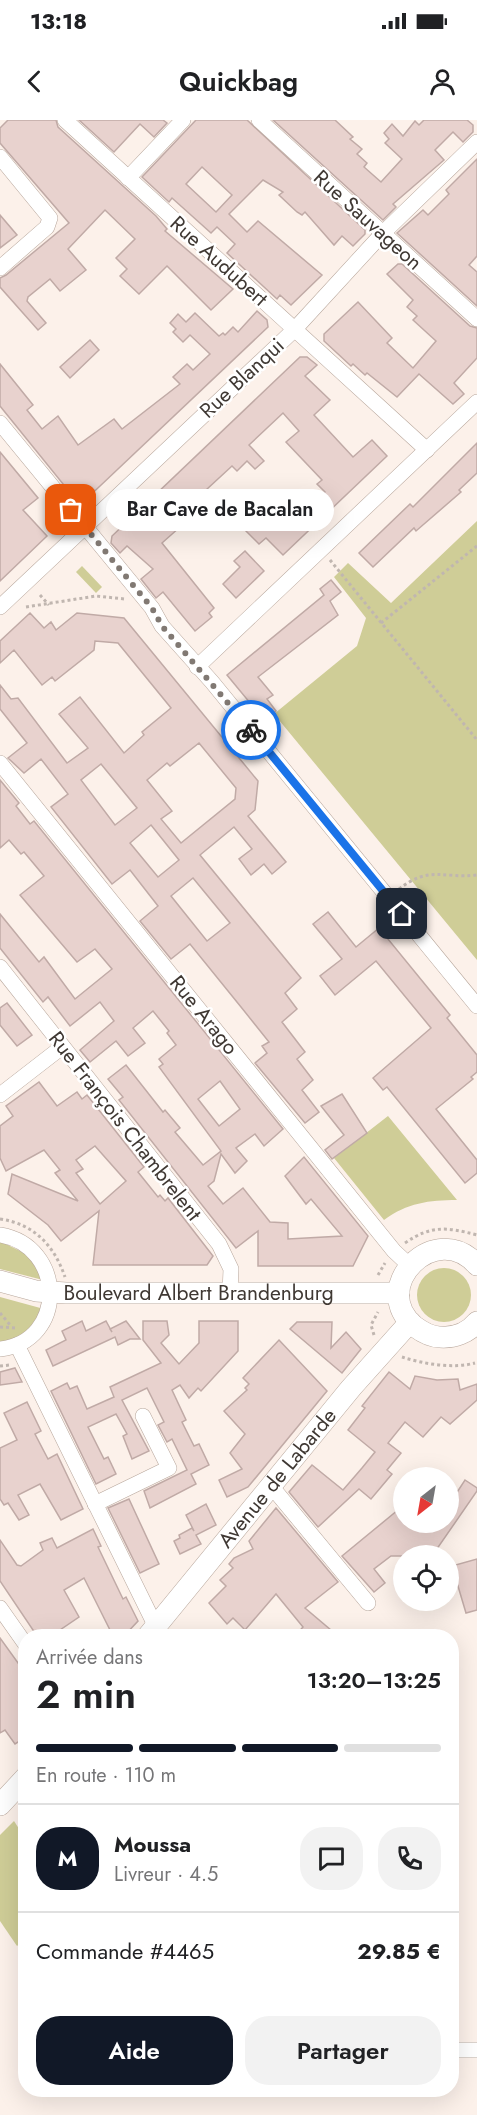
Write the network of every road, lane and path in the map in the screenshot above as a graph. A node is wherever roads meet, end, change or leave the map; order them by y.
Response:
1 (65, 120) edge
2 (183, 120) edge
3 (260, 120) edge
4 (477, 142) edge
5 (0, 157) edge
6 (128, 178) junction
7 (383, 233) junction
8 (0, 268) edge
9 (477, 319) edge
10 (294, 330) junction
11 (477, 402) edge
12 (0, 423) edge
13 (427, 450) junction
14 (84, 527) junction
15 (477, 546) edge
16 (321, 550) junction
17 (40, 594) dead end
18 (130, 599) dead end
19 (50, 605) junction
20 (0, 607) edge
21 (26, 608) dead end
22 (381, 623) junction
23 (197, 667) junction
24 (477, 740) edge
25 (0, 763) edge
26 (477, 875) edge
27 (388, 897) junction
28 (0, 967) edge
29 (477, 1006) edge
30 (62, 1047) junction
31 (0, 1095) edge
32 (0, 1235) edge
33 (389, 1256) dead end
34 (476, 1260) edge
35 (409, 1265) junction
36 (0, 1281) edge
37 (374, 1281) dead end
38 (51, 1293) junction
39 (230, 1293) junction
40 (399, 1293) junction
41 (378, 1312) dead end
42 (0, 1313) edge
43 (410, 1322) junction
44 (11, 1326) dead end
45 (476, 1326) edge
46 (375, 1337) dead end
47 (17, 1345) junction
48 (0, 1349) edge
49 (397, 1356) dead end
50 (475, 1363) dead end
51 (143, 1416) dead end
52 (272, 1486) junction
53 (95, 1504) junction
54 (368, 1603) dead end
55 (0, 1608) edge
56 (151, 1629) edge
57 (154, 1629) edge
58 (18, 1634) edge
59 (18, 1786) edge
60 (0, 1805) edge
61 (459, 2050) edge
62 (477, 2050) edge

1 - 6 street, Rue Audubert
2 - 6 street
3 - 7 street, Rue Sauvageon
4 - 7 street, Rue Blanqui
5 - 8 street
6 - 10 street, Rue Audubert
7 - 9 street, Rue Sauvageon
7 - 10 street, Rue Blanqui
10 - 13 street, Rue Audubert
10 - 14 street, Rue Blanqui
11 - 13 street
12 - 14 street
13 - 16 street
14 - 20 street, Rue Blanqui
14 - 23 street
15 - 22 path
16 - 22 path
16 - 23 street
17 - 19 path
18 - 19 path
19 - 21 path
22 - 24 path
23 - 27 street
25 - 35 street, Rue Arago
26 - 27 path
27 - 29 street
28 - 30 street, Rue François Chambrelent
30 - 31 street
30 - 39 street, Rue François Chambrelent
32 - 38 street
33 - 37 path
34 - 35 main road
35 - 40 main road
36 - 38 main road, Boulevard Albert Brandenburg
38 - 39 main road, Boulevard Albert Brandenburg
38 - 47 street
39 - 40 main road, Boulevard Albert Brandenburg
40 - 43 main road
41 - 46 path
42 - 44 path
43 - 45 main road
43 - 52 main road, Avenue de Labarde
47 - 48 street
47 - 53 street
49 - 50 path
51 - 53 street
52 - 54 street
52 - 57 main road, Avenue de Labarde
53 - 56 street
55 - 58 street
59 - 60 main road
61 - 62 street

